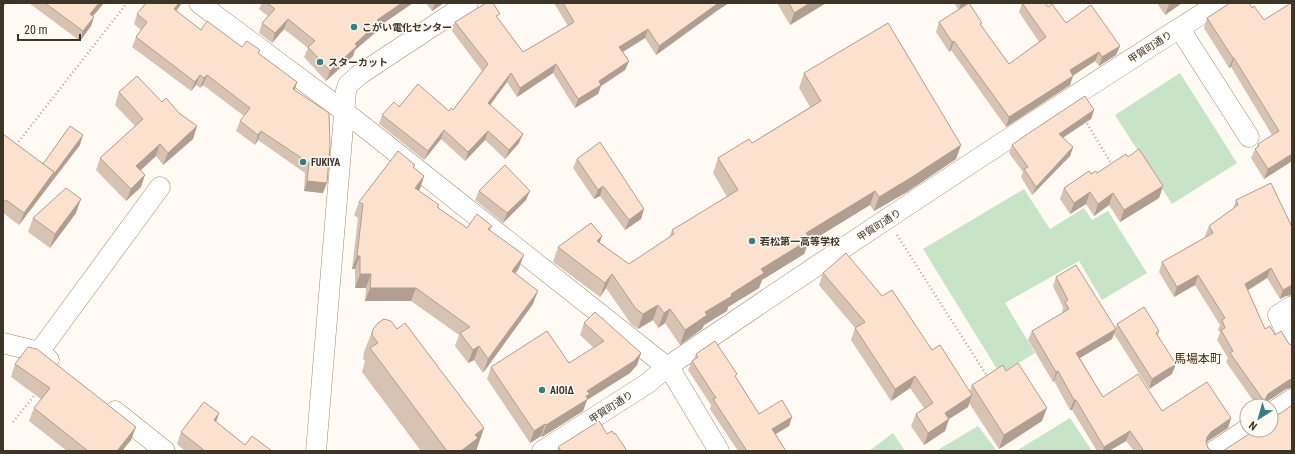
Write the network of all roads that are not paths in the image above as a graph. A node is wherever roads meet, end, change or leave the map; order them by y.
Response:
1 (199, 3) edge
2 (468, 3) edge
3 (1218, 3) edge
4 (1178, 29) junction
5 (345, 112) junction
6 (1249, 138) dead end
7 (160, 187) dead end
8 (1292, 306) edge
9 (3, 343) edge
10 (1292, 344) edge
11 (39, 352) junction
12 (666, 367) junction
13 (63, 371) edge
14 (99, 399) edge
15 (1292, 399) edge
16 (1279, 408) edge
17 (1239, 434) edge
18 (165, 451) edge
19 (316, 451) edge
20 (542, 451) edge
21 (719, 451) edge
22 (1214, 451) edge

1 - 5 street
2 - 5 street
3 - 4 street, 甲賀町通り
4 - 6 street
4 - 12 street, 甲賀町通り
5 - 12 street
5 - 19 street
7 - 11 street
8 - 10 street
9 - 11 street
11 - 13 street
12 - 20 street, 甲賀町通り
12 - 21 street
14 - 18 street
15 - 16 street
17 - 22 street

